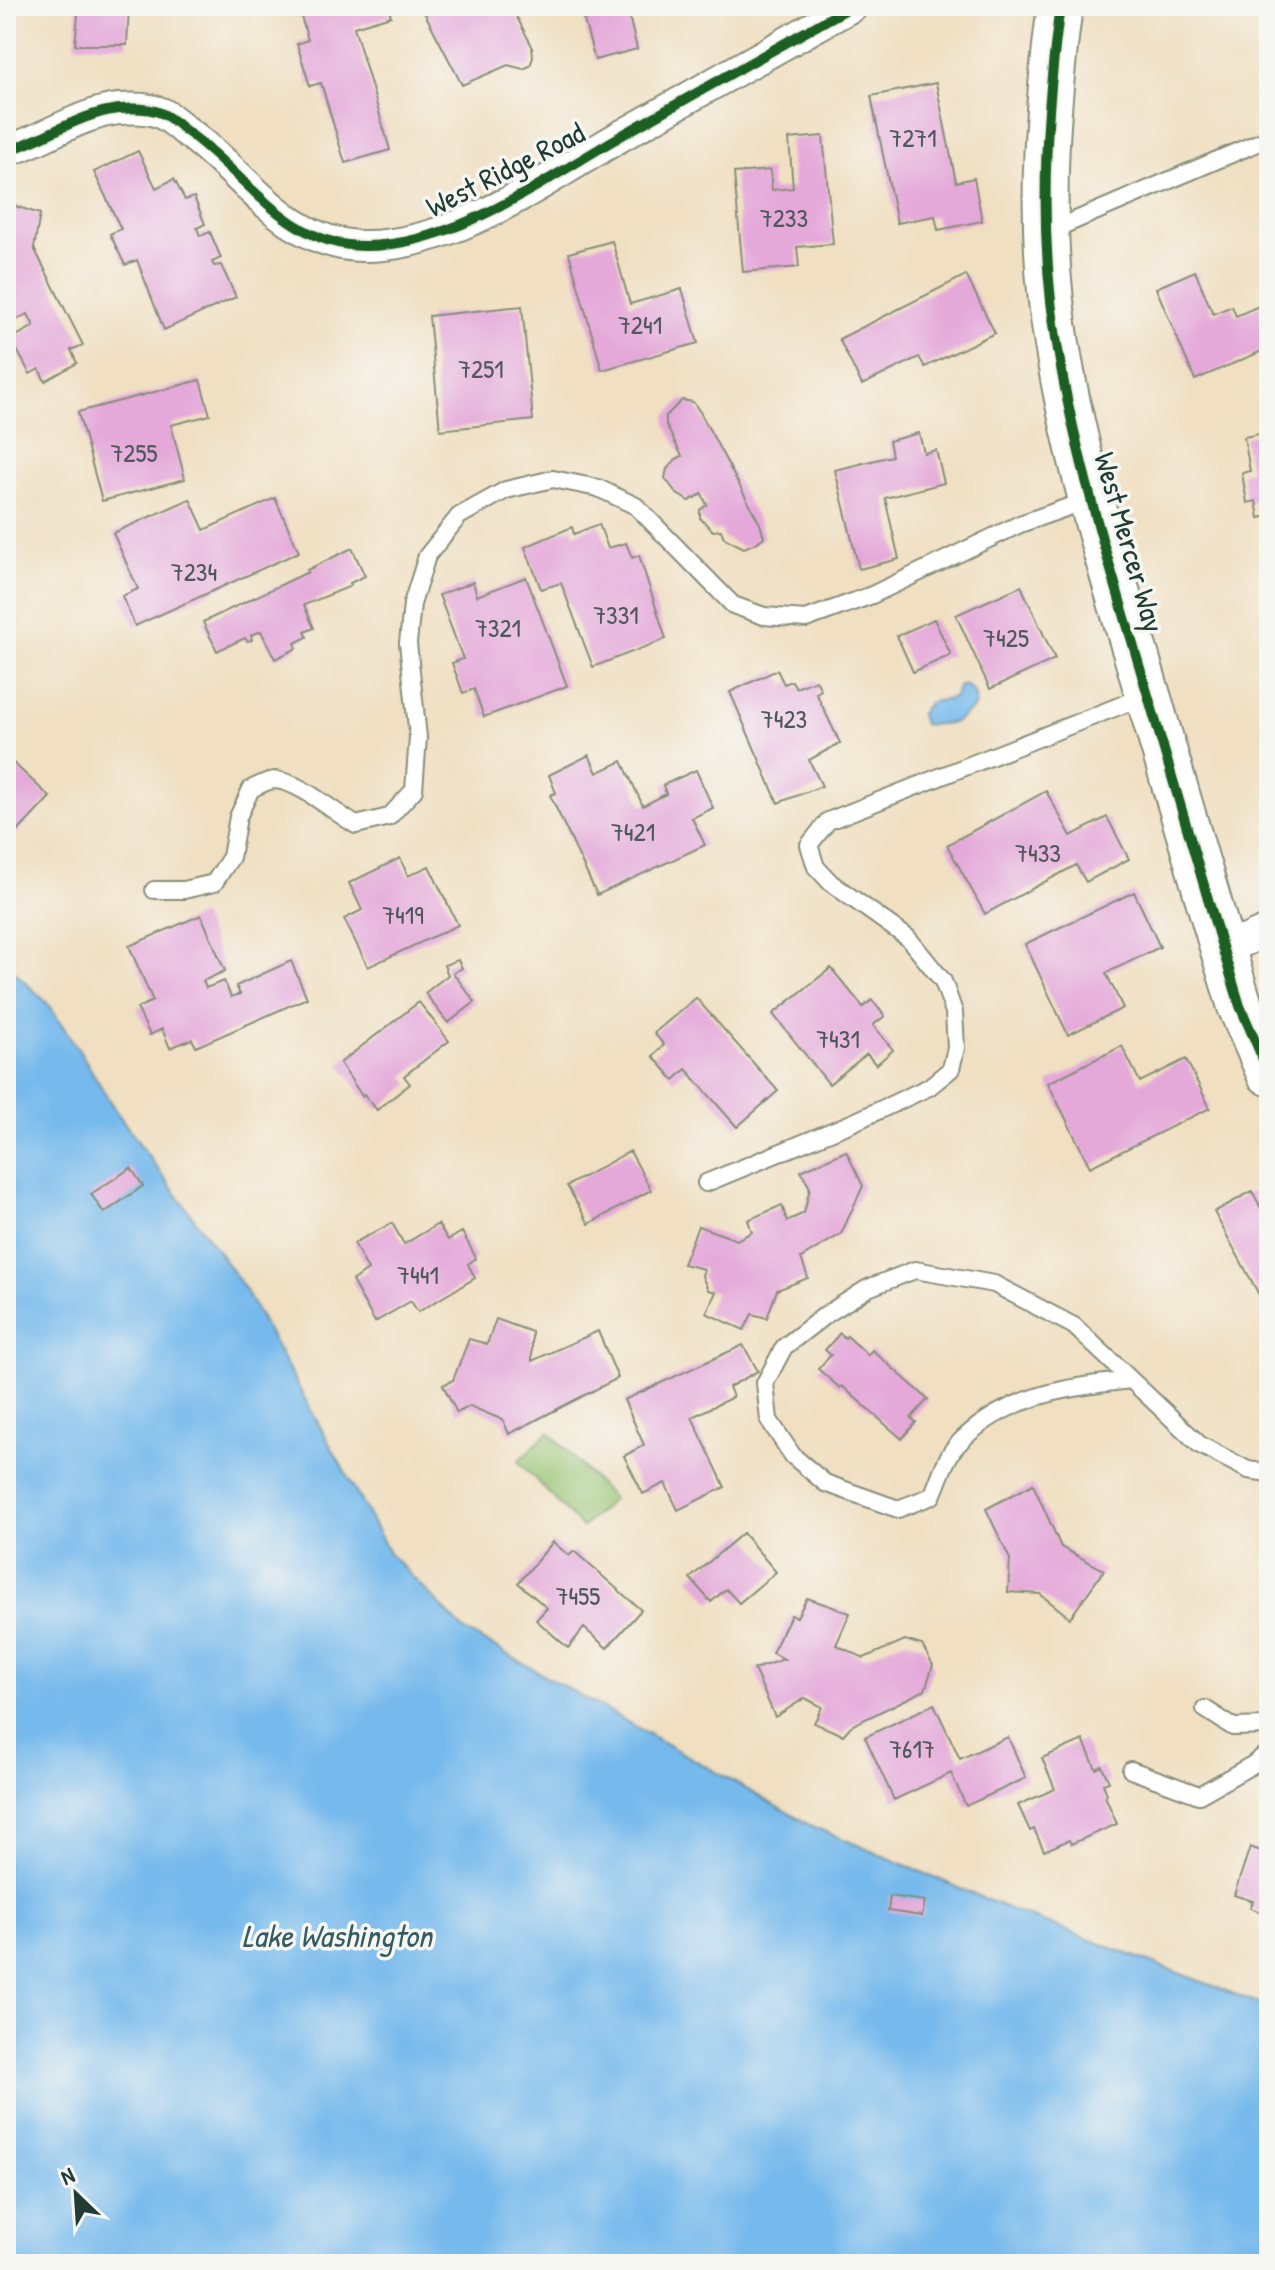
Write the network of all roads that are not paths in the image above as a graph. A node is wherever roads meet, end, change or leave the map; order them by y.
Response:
1 (852, 6) edge
2 (1060, 6) edge
3 (1269, 138) edge
4 (6, 151) edge
5 (1046, 233) junction
6 (1090, 499) junction
7 (1148, 694) junction
8 (154, 890) dead end
9 (1269, 930) edge
10 (1223, 950) junction
11 (1269, 1073) edge
12 (706, 1183) dead end
13 (1131, 1380) junction
14 (1269, 1473) edge
15 (1205, 1709) dead end
16 (1269, 1726) edge
17 (1269, 1752) edge
18 (1131, 1770) dead end

1 - 4 street, West Ridge Road
2 - 5 street, West Mercer Way
3 - 5 lane
5 - 6 street, West Mercer Way
6 - 7 street, West Mercer Way
6 - 8 lane
7 - 10 street, West Mercer Way
7 - 12 lane
9 - 10 street
10 - 11 street, West Mercer Way
13 - 13 lane
13 - 14 lane
15 - 16 lane
17 - 18 lane

